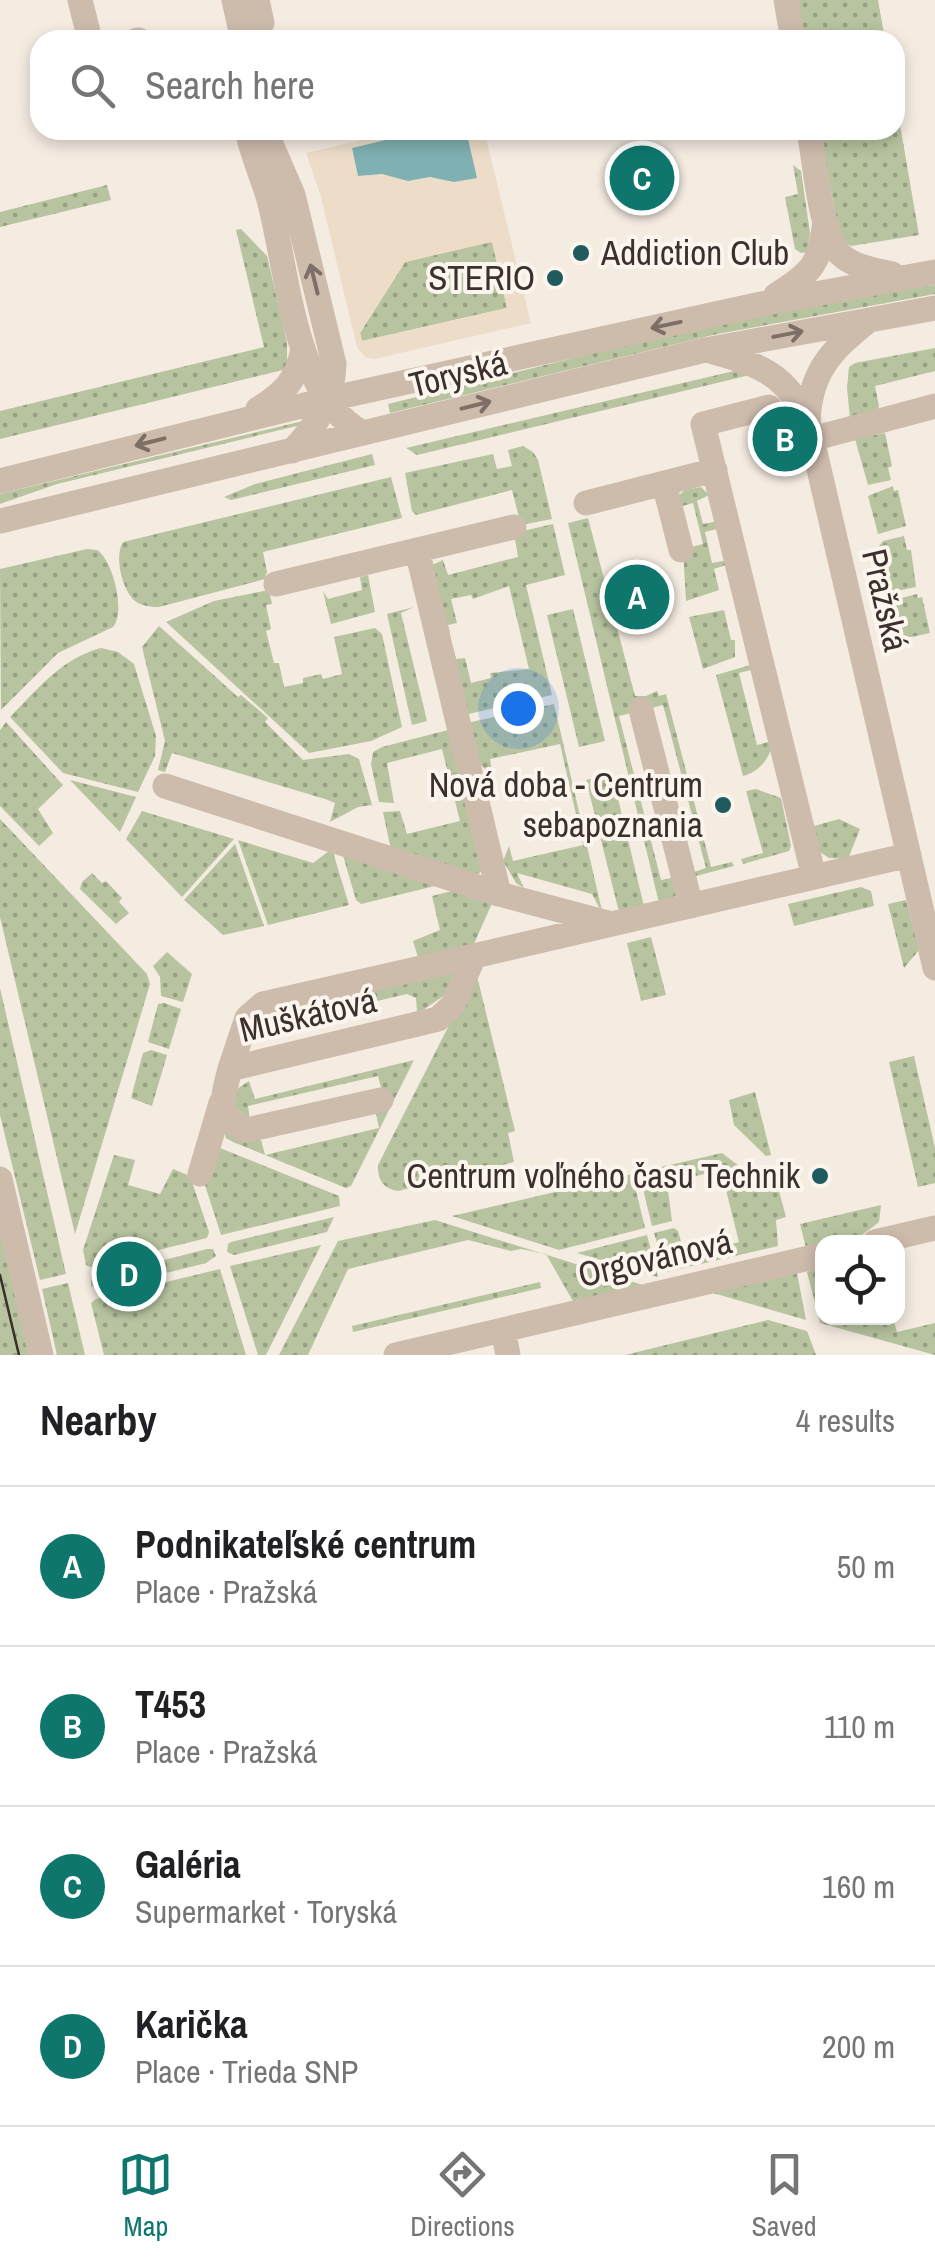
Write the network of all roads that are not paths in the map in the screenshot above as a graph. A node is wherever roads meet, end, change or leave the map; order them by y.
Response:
1 (80, 0) edge
2 (216, 0) edge
3 (234, 0) edge
4 (786, 0) edge
5 (254, 21) edge
6 (88, 30) edge
7 (224, 30) edge
8 (791, 30) edge
9 (262, 140) edge
10 (811, 140) edge
11 (280, 194) junction
12 (825, 221) junction
13 (935, 272) edge
14 (903, 277) junction
15 (761, 304) junction
16 (935, 308) edge
17 (872, 318) junction
18 (304, 348) junction
19 (704, 350) junction
20 (334, 364) junction
21 (394, 385) junction
22 (328, 399) junction
23 (935, 406) edge
24 (769, 407) dead end
25 (244, 418) junction
26 (810, 430) junction
27 (364, 432) junction
28 (292, 451) junction
29 (715, 470) junction
30 (0, 481) edge
31 (664, 483) junction
32 (586, 503) dead end
33 (0, 521) edge
34 (514, 527) dead end
35 (417, 550) junction
36 (681, 550) dead end
37 (276, 584) dead end
38 (641, 710) dead end
39 (165, 786) dead end
40 (909, 855) junction
41 (814, 877) junction
42 (499, 894) junction
43 (691, 906) junction
44 (612, 924) junction
45 (474, 956) junction
46 (935, 968) edge
47 (230, 1070) junction
48 (381, 1100) dead end
49 (221, 1102) junction
50 (200, 1174) dead end
51 (0, 1179) edge
52 (935, 1228) edge
53 (904, 1235) edge
54 (815, 1257) edge
55 (506, 1343) edge
56 (41, 1355) edge
57 (396, 1355) edge

1 - 6 street
2 - 7 street
3 - 5 street
4 - 8 street
9 - 11 street
10 - 12 street
11 - 18 street
20 -> 11 street
12 - 14 street
12 - 15 street
13 - 14 street, Toryská
14 - 15 street, Toryská
15 -> 21 street, Toryská
16 - 17 street, Toryská
19 -> 17 street, Toryská
17 - 26 street
18 - 22 street
18 - 25 street
19 - 26 street
27 -> 19 street, Toryská
20 - 21 street
20 - 22 street
21 - 22 street, Toryská
22 - 25 street, Toryská
22 - 27 street
22 - 28 street
23 - 26 street
24 - 29 street
25 -> 30 street, Toryská
26 - 40 street, Pražská
27 - 28 street, Toryská
28 - 33 street, Toryská
29 - 31 street
29 - 41 street
31 - 32 street
31 - 36 street
34 - 35 street
35 - 37 street
35 - 42 street
38 - 43 street
39 - 42 street
40 - 41 street, Muškátová
40 - 46 street, Pražská
41 - 43 street, Muškátová
42 - 44 street
43 - 44 street, Muškátová
44 - 45 street, Muškátová
45 - 47 street, Muškátová
45 - 47 street, Muškátová
47 - 49 street
48 - 49 street
49 - 50 street
51 - 56 street
52 - 53 street
54 - 55 street, Orgovánová
55 - 57 street, Orgovánová

